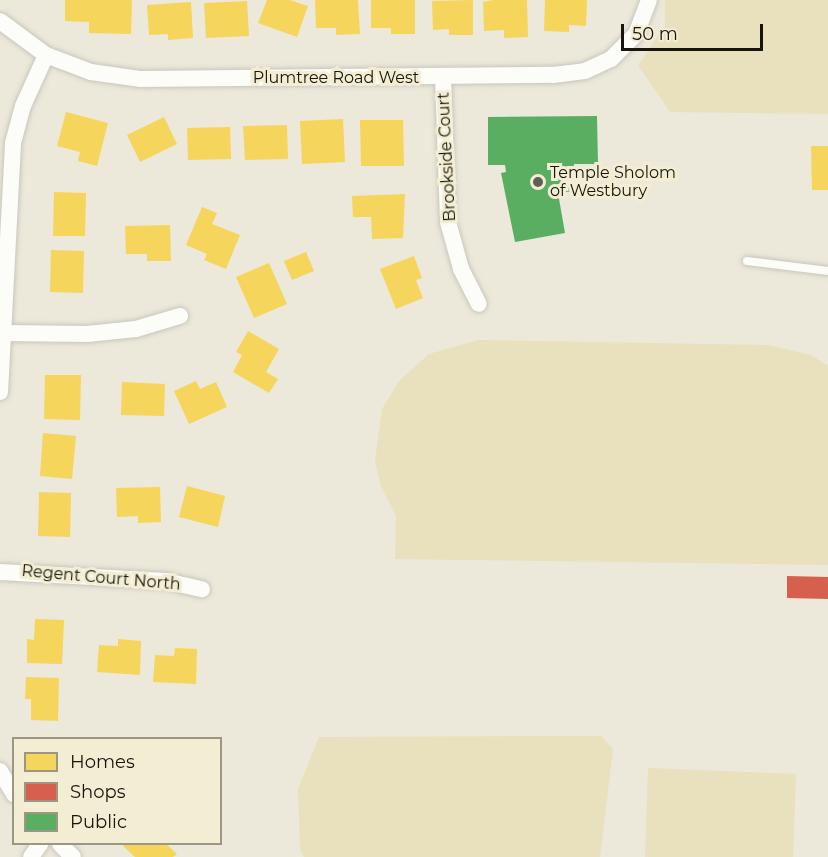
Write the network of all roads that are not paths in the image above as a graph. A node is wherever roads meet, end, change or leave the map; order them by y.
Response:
1 (649, 0) edge
2 (0, 21) edge
3 (46, 55) junction
4 (443, 77) junction
5 (747, 261) dead end
6 (828, 271) edge
7 (479, 304) dead end
8 (180, 316) dead end
9 (3, 333) junction
10 (0, 392) edge
11 (0, 572) edge
12 (202, 589) dead end
13 (0, 771) edge
14 (12, 791) edge
15 (62, 845) edge
16 (73, 857) edge

1 - 4 street, Plumtree Road West
2 - 3 street, Plumtree Road West
3 - 4 street, Plumtree Road West
3 - 9 street
4 - 7 street, Brookside Court
5 - 6 lane
8 - 9 street
9 - 10 street
11 - 12 street, Regent Court North
13 - 14 street
15 - 16 street

